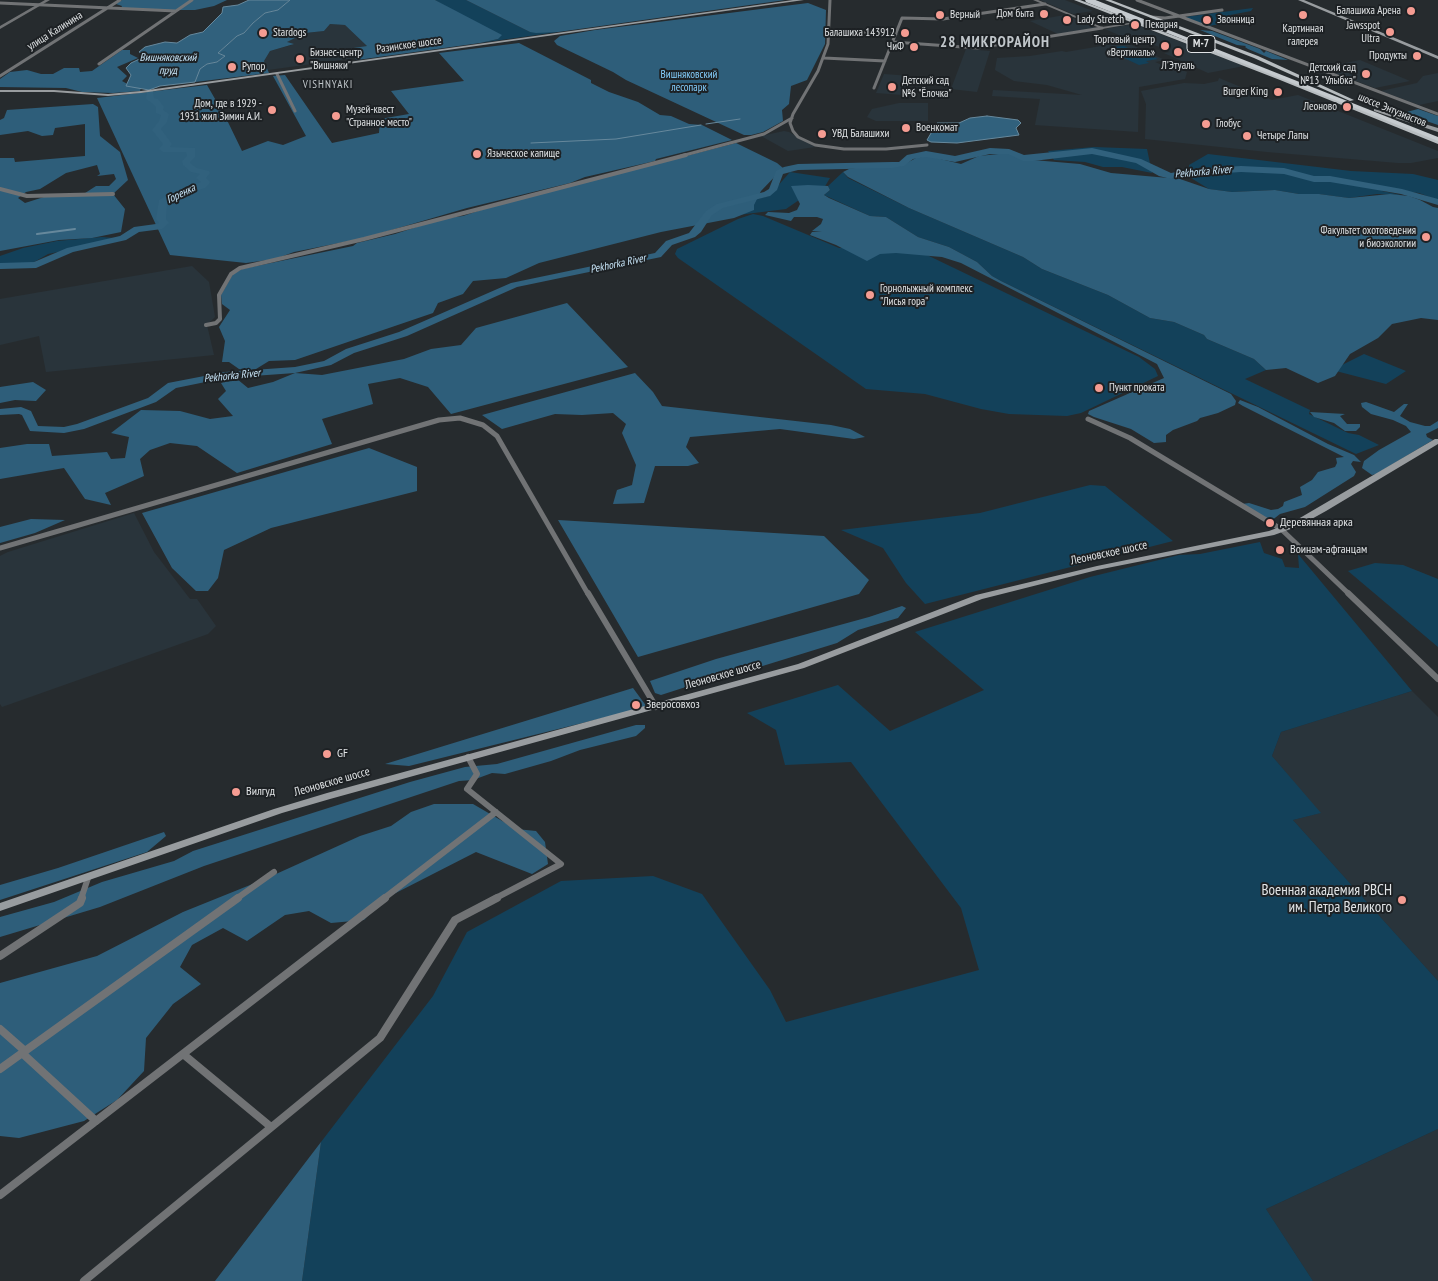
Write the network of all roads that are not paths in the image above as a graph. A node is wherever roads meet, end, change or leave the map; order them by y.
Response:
1 (48, 0) edge
2 (120, 0) edge
3 (192, 0) edge
4 (802, 0) edge
5 (830, 0) edge
6 (1035, 0) edge
7 (1076, 0) edge
8 (1088, 0) edge
9 (1098, 0) edge
10 (1106, 0) edge
11 (1137, 0) edge
12 (1302, 0) edge
13 (0, 3) edge
14 (1044, 4) junction
15 (39, 5) junction
16 (1124, 7) junction
17 (107, 8) junction
18 (1102, 10) junction
19 (1222, 10) dead end
20 (176, 11) junction
21 (1178, 16) junction
22 (1164, 22) junction
23 (1135, 23) junction
24 (0, 28) edge
25 (1102, 28) junction
26 (830, 30) junction
27 (896, 34) junction
28 (892, 42) junction
29 (824, 58) junction
30 (1438, 58) edge
31 (885, 61) junction
32 (99, 64) dead end
33 (277, 74) junction
34 (0, 76) edge
35 (874, 88) dead end
36 (0, 91) edge
37 (1323, 93) junction
38 (295, 111) dead end
39 (1361, 111) junction
40 (1438, 114) edge
41 (792, 118) junction
42 (1438, 132) edge
43 (1438, 138) edge
44 (1438, 142) edge
45 (927, 145) dead end
46 (0, 189) edge
47 (113, 194) dead end
48 (206, 326) dead end
49 (1088, 419) dead end
50 (1438, 440) edge
51 (1281, 530) junction
52 (0, 548) edge
53 (1438, 679) edge
54 (656, 707) junction
55 (468, 757) junction
56 (496, 812) junction
57 (274, 872) dead end
58 (88, 878) junction
59 (0, 907) edge
60 (0, 956) edge
61 (0, 1029) edge
62 (23, 1052) junction
63 (183, 1054) junction
64 (0, 1069) edge
65 (96, 1121) junction
66 (271, 1127) junction
67 (0, 1195) edge
68 (84, 1281) edge

1 - 15 street
2 - 17 street, улица Калинина
3 - 20 street
4 - 33 main road, Разинское шоссе
5 - 26 street
6 - 14 street
7 - 18 main road
8 - 37 highway, шоссе Энтузиастов / М-7, bridge
9 - 22 highway, шоссе Энтузиастов / М-7, bridge
10 - 16 main road
11 - 21 street
12 - 30 main road
13 - 15 street
14 - 25 street
14 - 27 street
15 - 17 street
15 - 24 street
16 - 18 main road
16 - 22 main road
17 - 20 street
17 - 34 street, улица Калинина
18 - 23 main road
19 - 21 street
20 - 32 street
21 - 22 street
21 - 40 street
22 - 42 highway, шоссе Энтузиастов / М-7
23 - 25 street
23 - 39 main road
25 - 28 street
26 - 27 street
26 - 29 street
27 - 28 street
28 - 31 street
29 - 31 street
29 - 41 street
31 - 35 street
33 - 36 main road, Разинское шоссе
33 - 38 street
37 - 39 main road
37 - 43 highway, шоссе Энтузиастов / М-7
39 - 44 main road
41 - 45 street
41 - 48 street
46 - 47 street
49 - 51 street
50 - 51 main road, Леоновское шоссе
51 - 53 street
51 - 54 main road, Леоновское шоссе
52 - 54 street
54 - 55 main road, Леоновское шоссе
55 - 56 street
55 - 58 main road, Леоновское шоссе
56 - 63 street
56 - 66 street
57 - 62 street
58 - 59 main road, Леоновское шоссе
58 - 60 street
61 - 62 street
62 - 64 street
62 - 65 street
63 - 65 street
63 - 66 street
65 - 67 street
66 - 68 street

